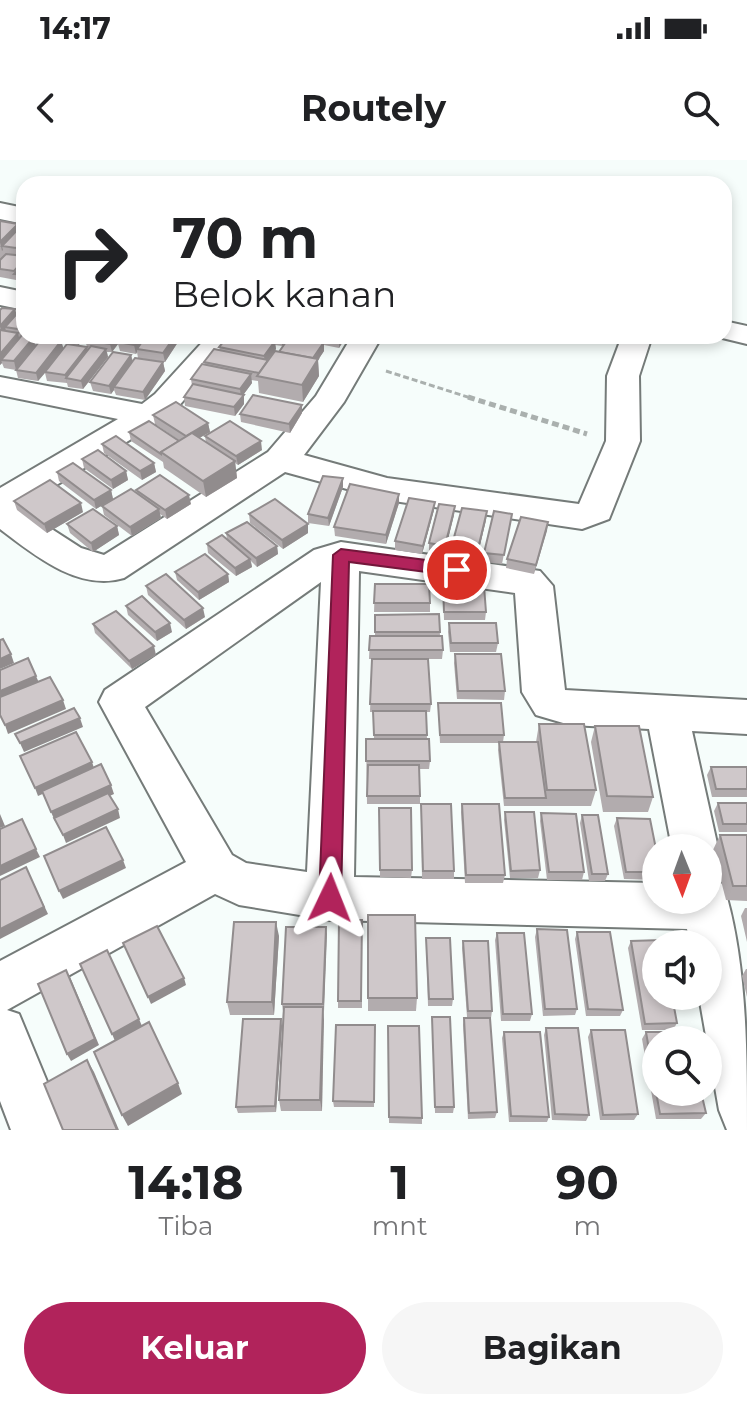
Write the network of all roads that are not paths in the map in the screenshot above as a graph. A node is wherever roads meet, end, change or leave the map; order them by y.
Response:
1 (216, 344) edge
2 (634, 344) edge
3 (360, 349) edge
4 (0, 386) edge
5 (148, 415) junction
6 (280, 460) junction
7 (0, 504) edge
8 (0, 512) edge
9 (341, 555) junction
10 (666, 710) junction
11 (747, 717) edge
12 (692, 834) edge
13 (215, 870) junction
14 (330, 898) junction
15 (642, 903) edge
16 (709, 914) edge
17 (0, 988) edge
18 (0, 1033) edge
19 (747, 1110) edge
20 (39, 1130) edge

1 - 5 street
2 - 6 street
3 - 6 street
4 - 5 street
5 - 7 street
6 - 8 street
9 - 10 street
9 - 13 street
9 - 14 street
10 - 11 street
10 - 12 street
13 - 14 street
13 - 17 street
14 - 15 street
16 - 19 street
18 - 20 street

